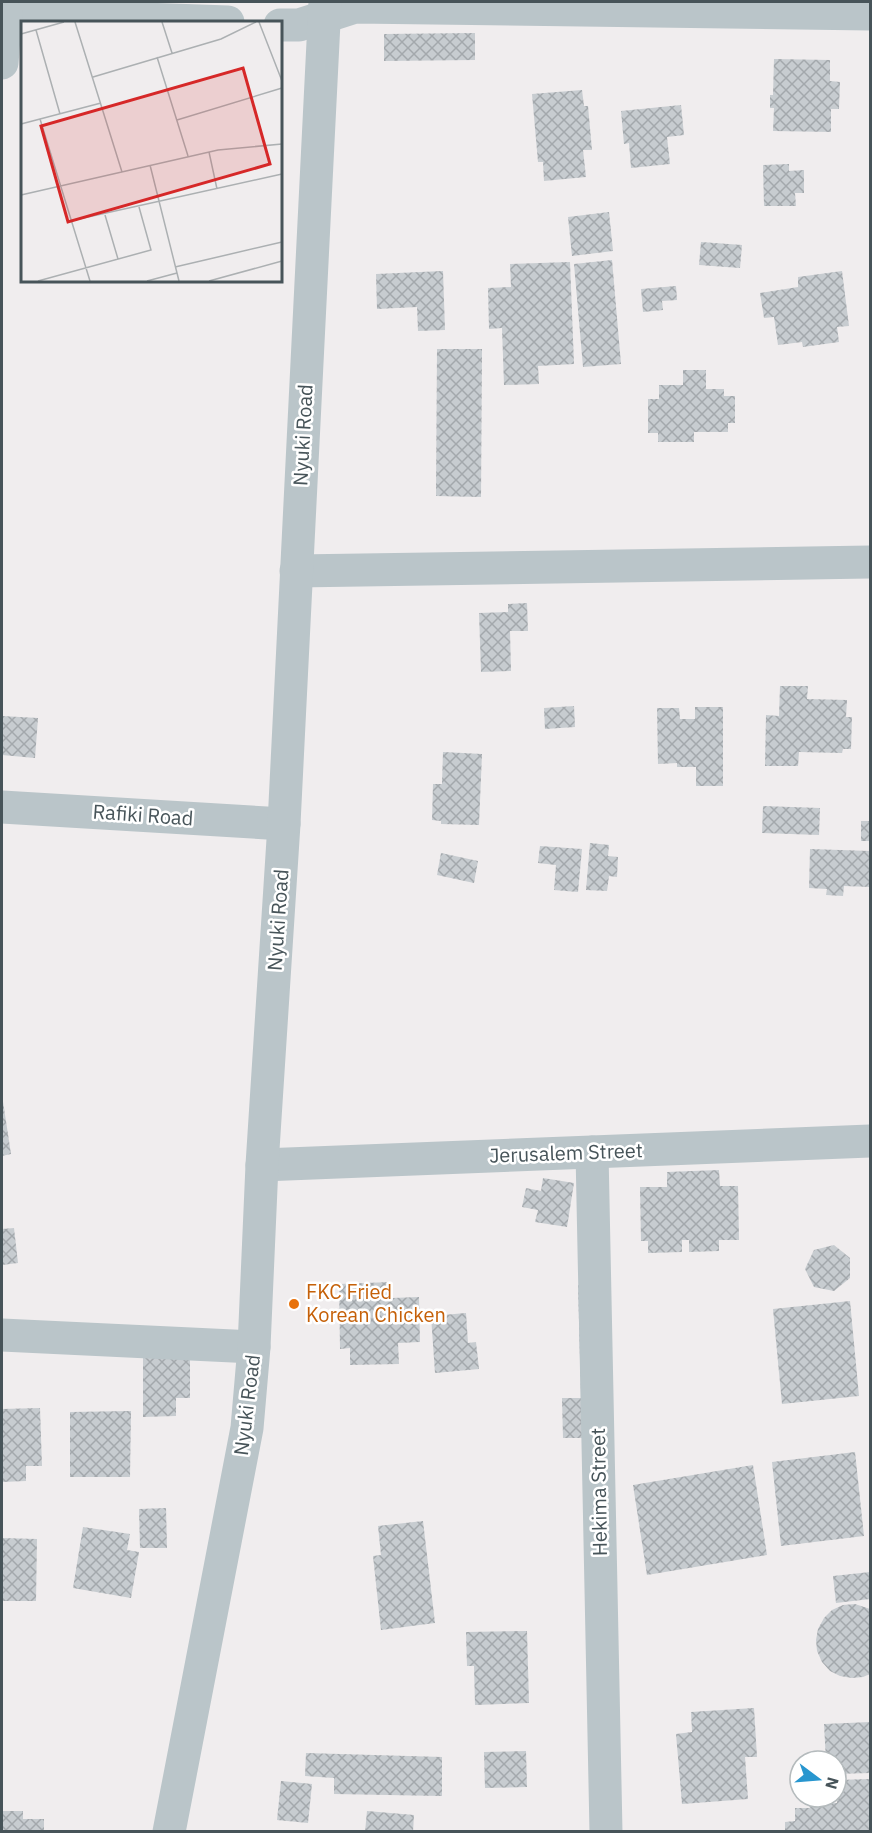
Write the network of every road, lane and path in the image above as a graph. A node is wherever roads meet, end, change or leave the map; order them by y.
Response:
1 (324, 9) edge
2 (4, 14) edge
3 (870, 14) edge
4 (200, 21) edge
5 (282, 25) edge
6 (2, 63) edge
7 (870, 562) edge
8 (296, 571) junction
9 (2, 807) edge
10 (284, 824) junction
11 (870, 1141) edge
12 (592, 1152) junction
13 (262, 1165) junction
14 (2, 1335) edge
15 (254, 1347) junction
16 (169, 1832) edge
17 (606, 1832) edge

1 - 3 street
1 - 5 street
1 - 8 street, Nyuki Road
2 - 4 street
2 - 6 street
7 - 8 street
8 - 10 street, Nyuki Road
9 - 10 street, Rafiki Road
10 - 13 street, Nyuki Road
11 - 12 street, Jerusalem Street
12 - 13 street, Jerusalem Street
12 - 17 street, Hekima Street
13 - 15 street, Nyuki Road
14 - 15 street
15 - 16 street, Nyuki Road

